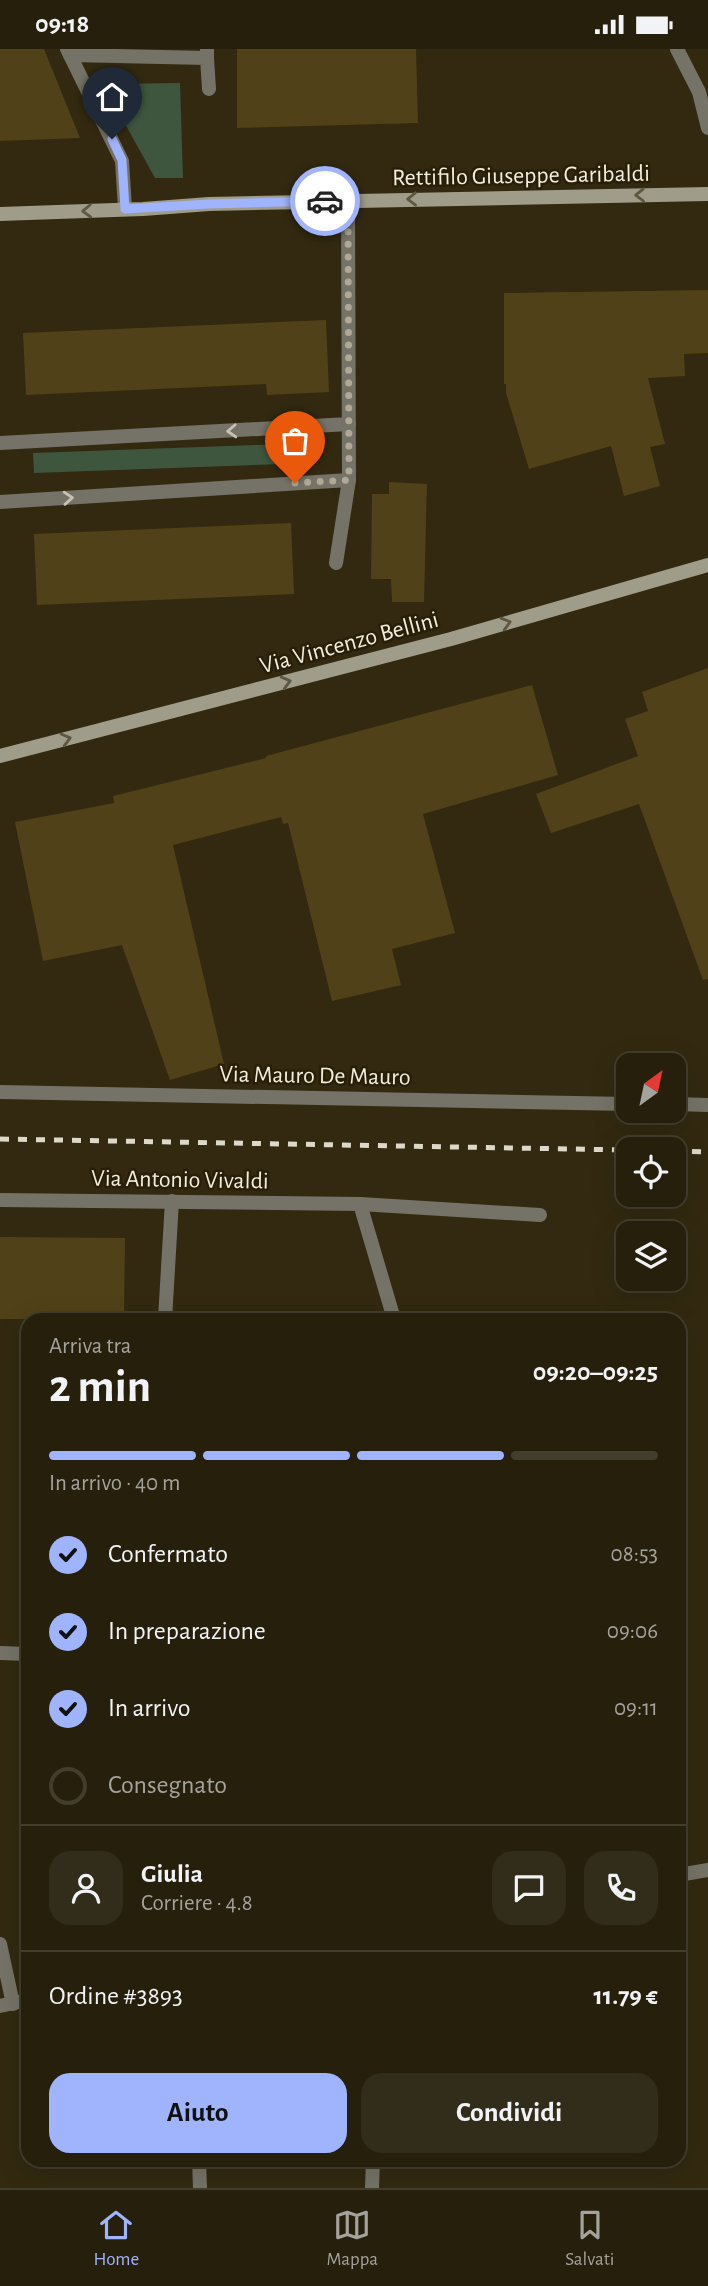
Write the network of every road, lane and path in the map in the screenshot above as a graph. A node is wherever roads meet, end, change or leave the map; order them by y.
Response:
1 (677, 49) edge
2 (68, 52) edge
3 (207, 54) edge
4 (209, 89) dead end
5 (708, 128) edge
6 (708, 194) edge
7 (348, 201) junction
8 (125, 209) junction
9 (0, 214) edge
10 (349, 424) junction
11 (0, 443) edge
12 (349, 480) junction
13 (0, 502) edge
14 (337, 563) dead end
15 (708, 565) edge
16 (0, 757) edge
17 (0, 1092) edge
18 (616, 1104) edge
19 (686, 1104) edge
20 (708, 1105) edge
21 (0, 1200) edge
22 (172, 1201) junction
23 (360, 1204) junction
24 (540, 1215) dead end
25 (165, 1313) edge
26 (392, 1313) edge
27 (0, 1653) edge
28 (21, 1654) edge
29 (708, 1870) edge
30 (686, 1874) edge
31 (0, 1944) edge
32 (14, 2003) edge
33 (200, 2167) edge
34 (373, 2167) edge
35 (200, 2188) edge
36 (372, 2188) edge

1 - 5 street
2 - 3 street
2 - 8 street
3 - 4 street
6 -> 7 main road, Rettifilo Giuseppe Garibaldi
7 - 8 main road, Rettifilo Giuseppe Garibaldi
7 - 10 street
8 -> 9 main road, Rettifilo Giuseppe Garibaldi
10 -> 11 street
10 - 12 street
13 -> 12 street
12 - 14 street
16 -> 15 main road, Via Vincenzo Bellini
17 - 18 street, Via Mauro De Mauro
19 - 20 street
21 - 22 street, Via Antonio Vivaldi
22 - 23 street, Via Antonio Vivaldi
22 - 25 street
23 - 24 street, Via Antonio Vivaldi
23 - 26 street
27 - 28 street
29 - 30 street
31 - 32 street
33 - 35 street
34 - 36 street

